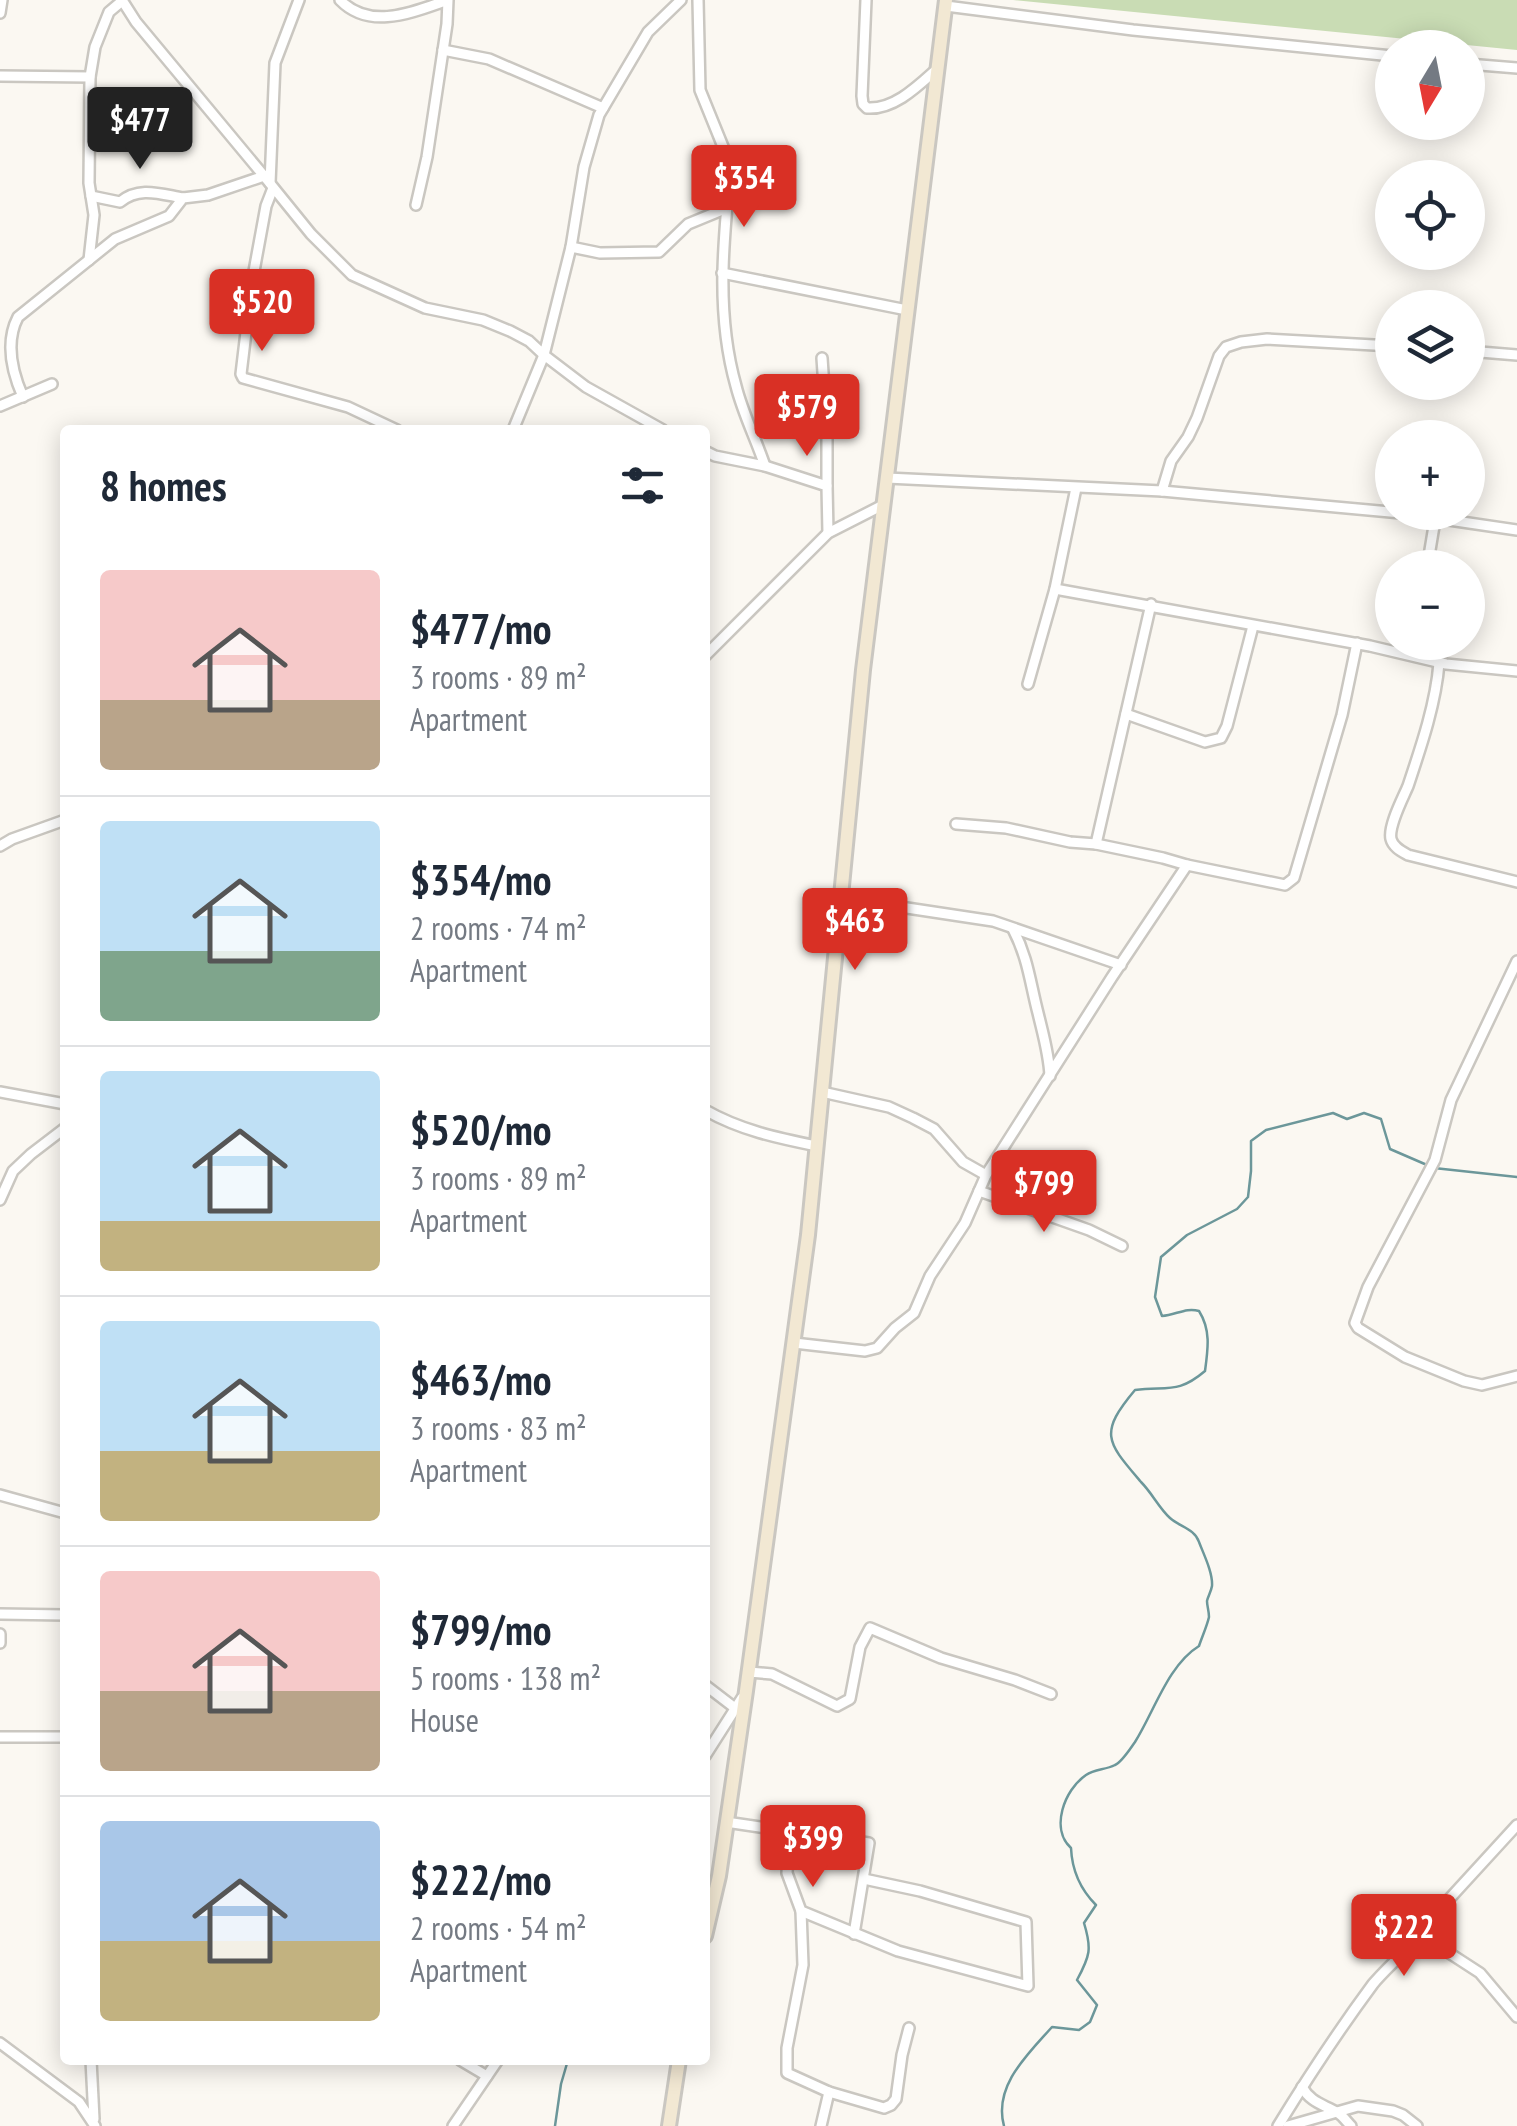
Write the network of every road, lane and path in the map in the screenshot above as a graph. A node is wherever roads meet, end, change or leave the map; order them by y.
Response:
1 (2, 0) edge
2 (122, 0) edge
3 (299, 0) edge
4 (340, 0) edge
5 (680, 0) edge
6 (698, 0) edge
7 (866, 0) edge
8 (946, 3) edge
9 (0, 12) edge
10 (443, 50) junction
11 (1375, 54) edge
12 (1485, 65) edge
13 (938, 68) junction
14 (1517, 68) edge
15 (0, 76) edge
16 (90, 77) junction
17 (602, 108) junction
18 (269, 183) junction
19 (91, 196) junction
20 (183, 198) junction
21 (416, 205) dead end
22 (726, 208) junction
23 (571, 247) junction
24 (89, 260) junction
25 (722, 273) junction
26 (908, 310) junction
27 (1375, 345) edge
28 (1485, 352) edge
29 (544, 355) junction
30 (1517, 355) edge
31 (822, 358) dead end
32 (52, 384) dead end
33 (23, 397) junction
34 (0, 406) edge
35 (386, 425) edge
36 (515, 425) edge
37 (654, 425) edge
38 (710, 453) edge
39 (765, 466) junction
40 (887, 478) junction
41 (827, 486) junction
42 (1076, 488) junction
43 (1162, 491) junction
44 (883, 506) junction
45 (1375, 511) edge
46 (1485, 526) edge
47 (1517, 530) edge
48 (828, 533) junction
49 (1055, 588) junction
50 (1151, 604) junction
51 (1253, 626) junction
52 (1357, 643) junction
53 (1375, 647) edge
54 (710, 650) edge
55 (1432, 660) edge
56 (1439, 662) junction
57 (1515, 667) edge
58 (1028, 684) dead end
59 (1126, 714) junction
60 (60, 822) edge
61 (956, 824) dead end
62 (1096, 844) junction
63 (0, 846) edge
64 (1187, 865) junction
65 (1517, 882) edge
66 (841, 898) junction
67 (1013, 929) junction
68 (1517, 961) edge
69 (1121, 965) junction
70 (1514, 976) edge
71 (1050, 1076) junction
72 (0, 1092) edge
73 (822, 1092) junction
74 (60, 1103) edge
75 (710, 1113) edge
76 (60, 1132) edge
77 (817, 1146) junction
78 (986, 1176) junction
79 (980, 1191) junction
80 (0, 1200) edge
81 (1122, 1246) dead end
82 (794, 1343) junction
83 (1517, 1376) edge
84 (0, 1495) edge
85 (60, 1513) edge
86 (0, 1614) edge
87 (60, 1615) edge
88 (0, 1634) edge
89 (0, 1642) edge
90 (748, 1672) junction
91 (710, 1689) edge
92 (746, 1691) junction
93 (1050, 1694) dead end
94 (736, 1708) junction
95 (0, 1737) edge
96 (60, 1737) edge
97 (710, 1748) edge
98 (726, 1822) junction
99 (1517, 1825) edge
100 (790, 1832) junction
101 (864, 1879) junction
102 (801, 1911) junction
103 (710, 1913) edge
104 (854, 1934) junction
105 (1412, 1944) junction
106 (1517, 2017) edge
107 (909, 2028) dead end
108 (0, 2043) edge
109 (92, 2065) edge
110 (468, 2065) edge
111 (495, 2065) edge
112 (678, 2065) edge
113 (487, 2076) junction
114 (1302, 2086) junction
115 (829, 2092) junction
116 (1338, 2113) junction
117 (96, 2126) edge
118 (453, 2126) edge
119 (668, 2126) edge
120 (821, 2126) edge
121 (1278, 2126) edge
122 (1288, 2126) edge
123 (1351, 2126) edge
124 (1416, 2126) edge

1 - 9 street
2 - 16 street
2 - 18 street
3 - 18 street
4 - 10 street
5 - 17 street
6 - 22 street
7 - 13 street
8 - 11 street
8 - 13 main road
10 - 17 street
10 - 21 street
12 - 14 street
13 - 26 main road
15 - 16 street
16 - 19 street
17 - 23 street
18 - 20 street
18 - 29 street
18 - 35 street
19 - 20 street
19 - 24 street
20 - 24 street
22 - 23 street
22 - 25 street
23 - 29 street
24 - 33 street
25 - 26 street
25 - 39 street
26 - 40 main road
27 - 43 street
28 - 30 street
29 - 36 street
29 - 37 street
31 - 41 street
32 - 33 street
33 - 34 street
38 - 39 street
39 - 41 street
40 - 42 street
40 - 44 main road
41 - 48 street
42 - 43 street
42 - 49 street
43 - 45 street
44 - 48 street
44 - 66 main road
46 - 47 street
48 - 54 street
49 - 50 street
49 - 58 street
50 - 51 street
50 - 59 street
51 - 52 street
51 - 59 street
52 - 53 street
52 - 64 street
55 - 56 street
56 - 57 street
56 - 65 street
59 - 62 street
60 - 63 street
61 - 62 street
62 - 64 street
64 - 69 street
66 - 67 street
66 - 73 main road
67 - 69 street
67 - 71 street
68 - 70 street
69 - 71 street
70 - 83 street
71 - 78 street
72 - 74 street
73 - 77 main road
73 - 78 street
75 - 77 street
76 - 80 street
77 - 82 main road
78 - 79 street
79 - 81 street
79 - 82 street
82 - 90 main road
84 - 85 street
86 - 87 street
88 - 89 street
90 - 92 main road
90 - 93 street
91 - 94 street
92 - 94 street
92 - 98 main road
94 - 97 street
95 - 96 street
98 - 100 street
98 - 103 main road
99 - 105 street
100 - 101 street
100 - 102 street
101 - 104 street
101 - 104 street
102 - 104 street
102 - 115 street
105 - 106 street
105 - 114 street
107 - 115 street
108 - 117 street
109 - 117 street
110 - 113 street
111 - 113 street
112 - 119 main road
113 - 118 street
114 - 116 street
114 - 121 street
115 - 120 street
116 - 122 street
116 - 123 street
116 - 124 street

